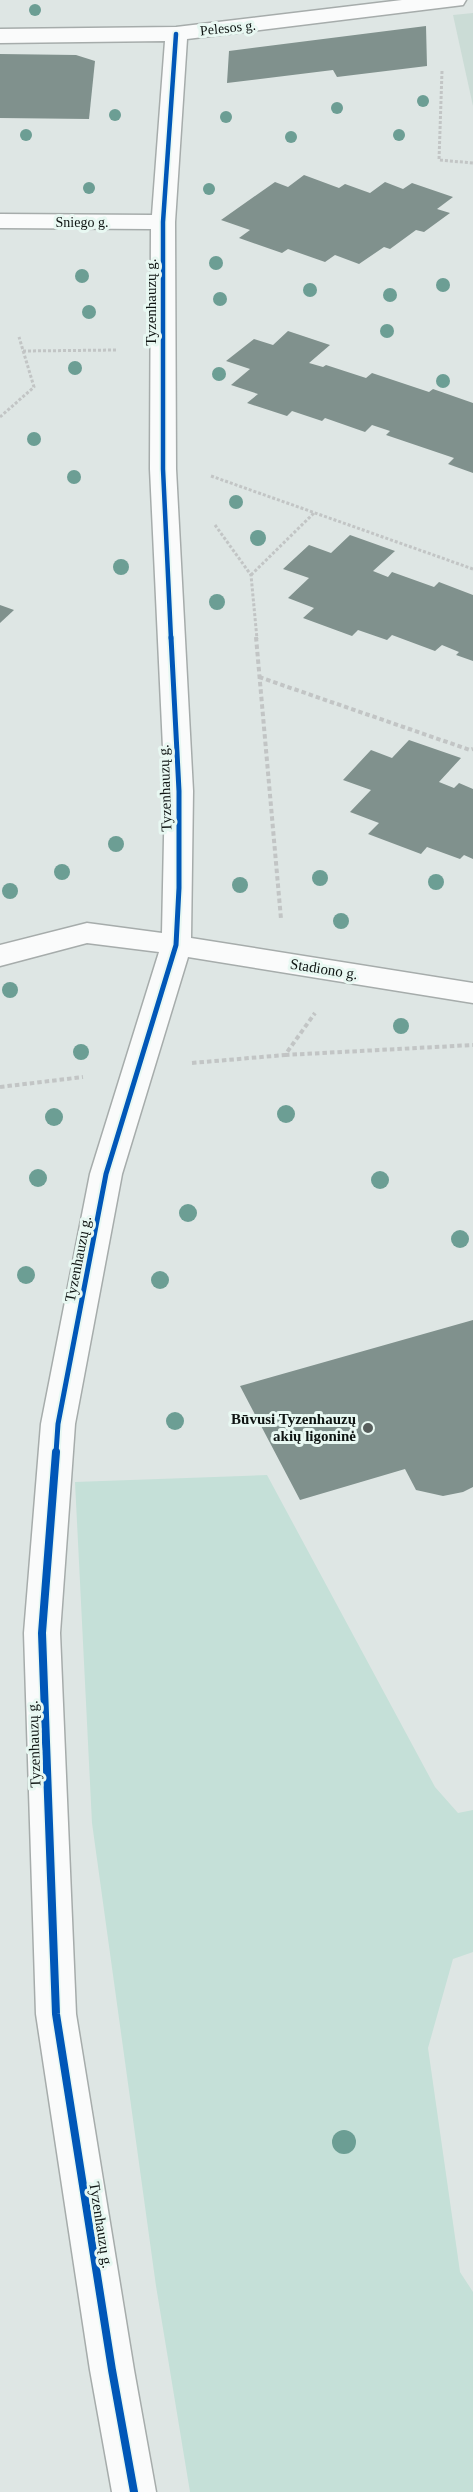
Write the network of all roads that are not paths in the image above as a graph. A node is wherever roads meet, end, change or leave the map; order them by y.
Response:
1 (455, 0) edge
2 (176, 34) junction
3 (0, 36) edge
4 (0, 221) edge
5 (163, 222) junction
6 (176, 945) junction
7 (0, 956) edge
8 (473, 993) edge
9 (134, 2492) edge

1 - 2 street, Pelesos g.
2 - 3 street, Pelesos g.
2 - 5 street, Tyzenhauzų g.
4 - 5 street, Sniego g.
5 - 6 street, Tyzenhauzų g.
6 - 7 street, Stadiono g.
6 - 8 street, Stadiono g.
6 - 9 street, Tyzenhauzų g.

